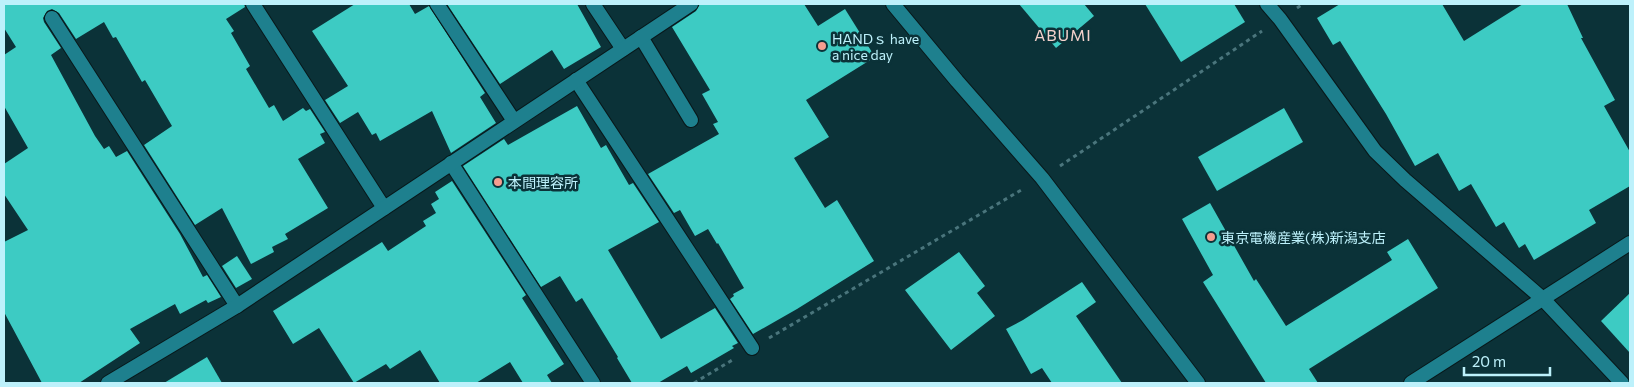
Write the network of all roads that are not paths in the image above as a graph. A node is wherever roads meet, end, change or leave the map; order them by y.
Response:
1 (253, 4) edge
2 (437, 4) edge
3 (593, 4) edge
4 (691, 4) edge
5 (893, 4) edge
6 (1267, 4) edge
7 (52, 18) dead end
8 (641, 37) junction
9 (623, 49) junction
10 (576, 80) junction
11 (691, 120) dead end
12 (514, 121) junction
13 (452, 163) junction
14 (384, 208) junction
15 (1630, 243) edge
16 (1542, 299) junction
17 (237, 306) junction
18 (752, 348) road end
19 (108, 383) edge
20 (593, 383) edge
21 (1198, 383) edge
22 (1411, 383) edge
23 (1622, 383) edge

1 - 14 street
2 - 12 street
3 - 9 street
4 - 8 street
5 - 21 street
6 - 16 street
7 - 17 street
8 - 9 street
8 - 11 street
9 - 10 street
10 - 12 street
10 - 18 street
12 - 13 street
13 - 14 street
13 - 20 street
14 - 17 street
15 - 16 street
16 - 22 street
16 - 23 street
17 - 19 street

